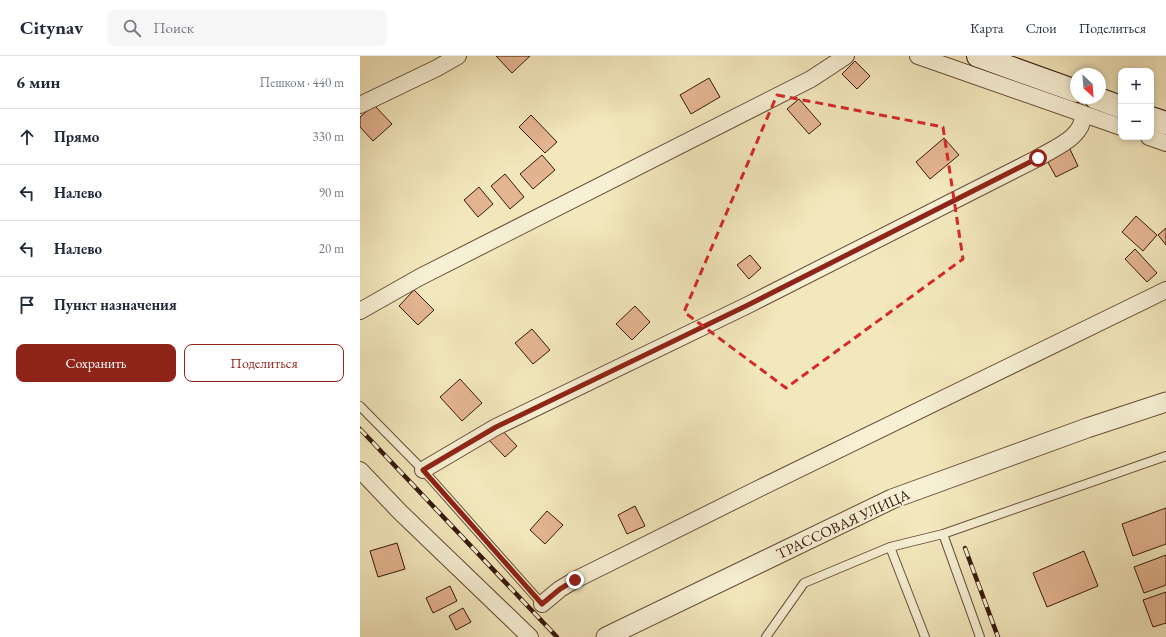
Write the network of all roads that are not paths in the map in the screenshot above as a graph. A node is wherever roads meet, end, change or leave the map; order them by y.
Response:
1 (458, 56) edge
2 (846, 56) edge
3 (918, 56) edge
4 (978, 56) edge
5 (1070, 89) edge
6 (360, 105) edge
7 (1090, 106) edge
8 (1118, 107) edge
9 (1154, 119) edge
10 (1166, 123) edge
11 (1118, 125) edge
12 (1154, 139) edge
13 (1166, 143) edge
14 (1166, 290) edge
15 (360, 311) edge
16 (1166, 402) edge
17 (360, 406) edge
18 (1166, 456) edge
19 (360, 470) edge
20 (423, 470) junction
21 (943, 534) junction
22 (890, 547) junction
23 (542, 604) joint
24 (530, 637) edge
25 (606, 637) edge
26 (766, 637) edge
27 (925, 637) edge
28 (980, 637) edge

1 - 6 street
2 - 15 street
3 - 7 street
4 - 5 main road
7 - 8 main road
7 - 11 street
7 - 20 street
9 - 10 main road
12 - 13 street
14 - 23 street
16 - 25 street, ТРАССОВАЯ УЛИЦА
17 - 20 lane
18 - 21 lane
19 - 24 street
20 - 23 lane
21 - 22 lane
21 - 28 lane
22 - 26 lane
22 - 27 lane

